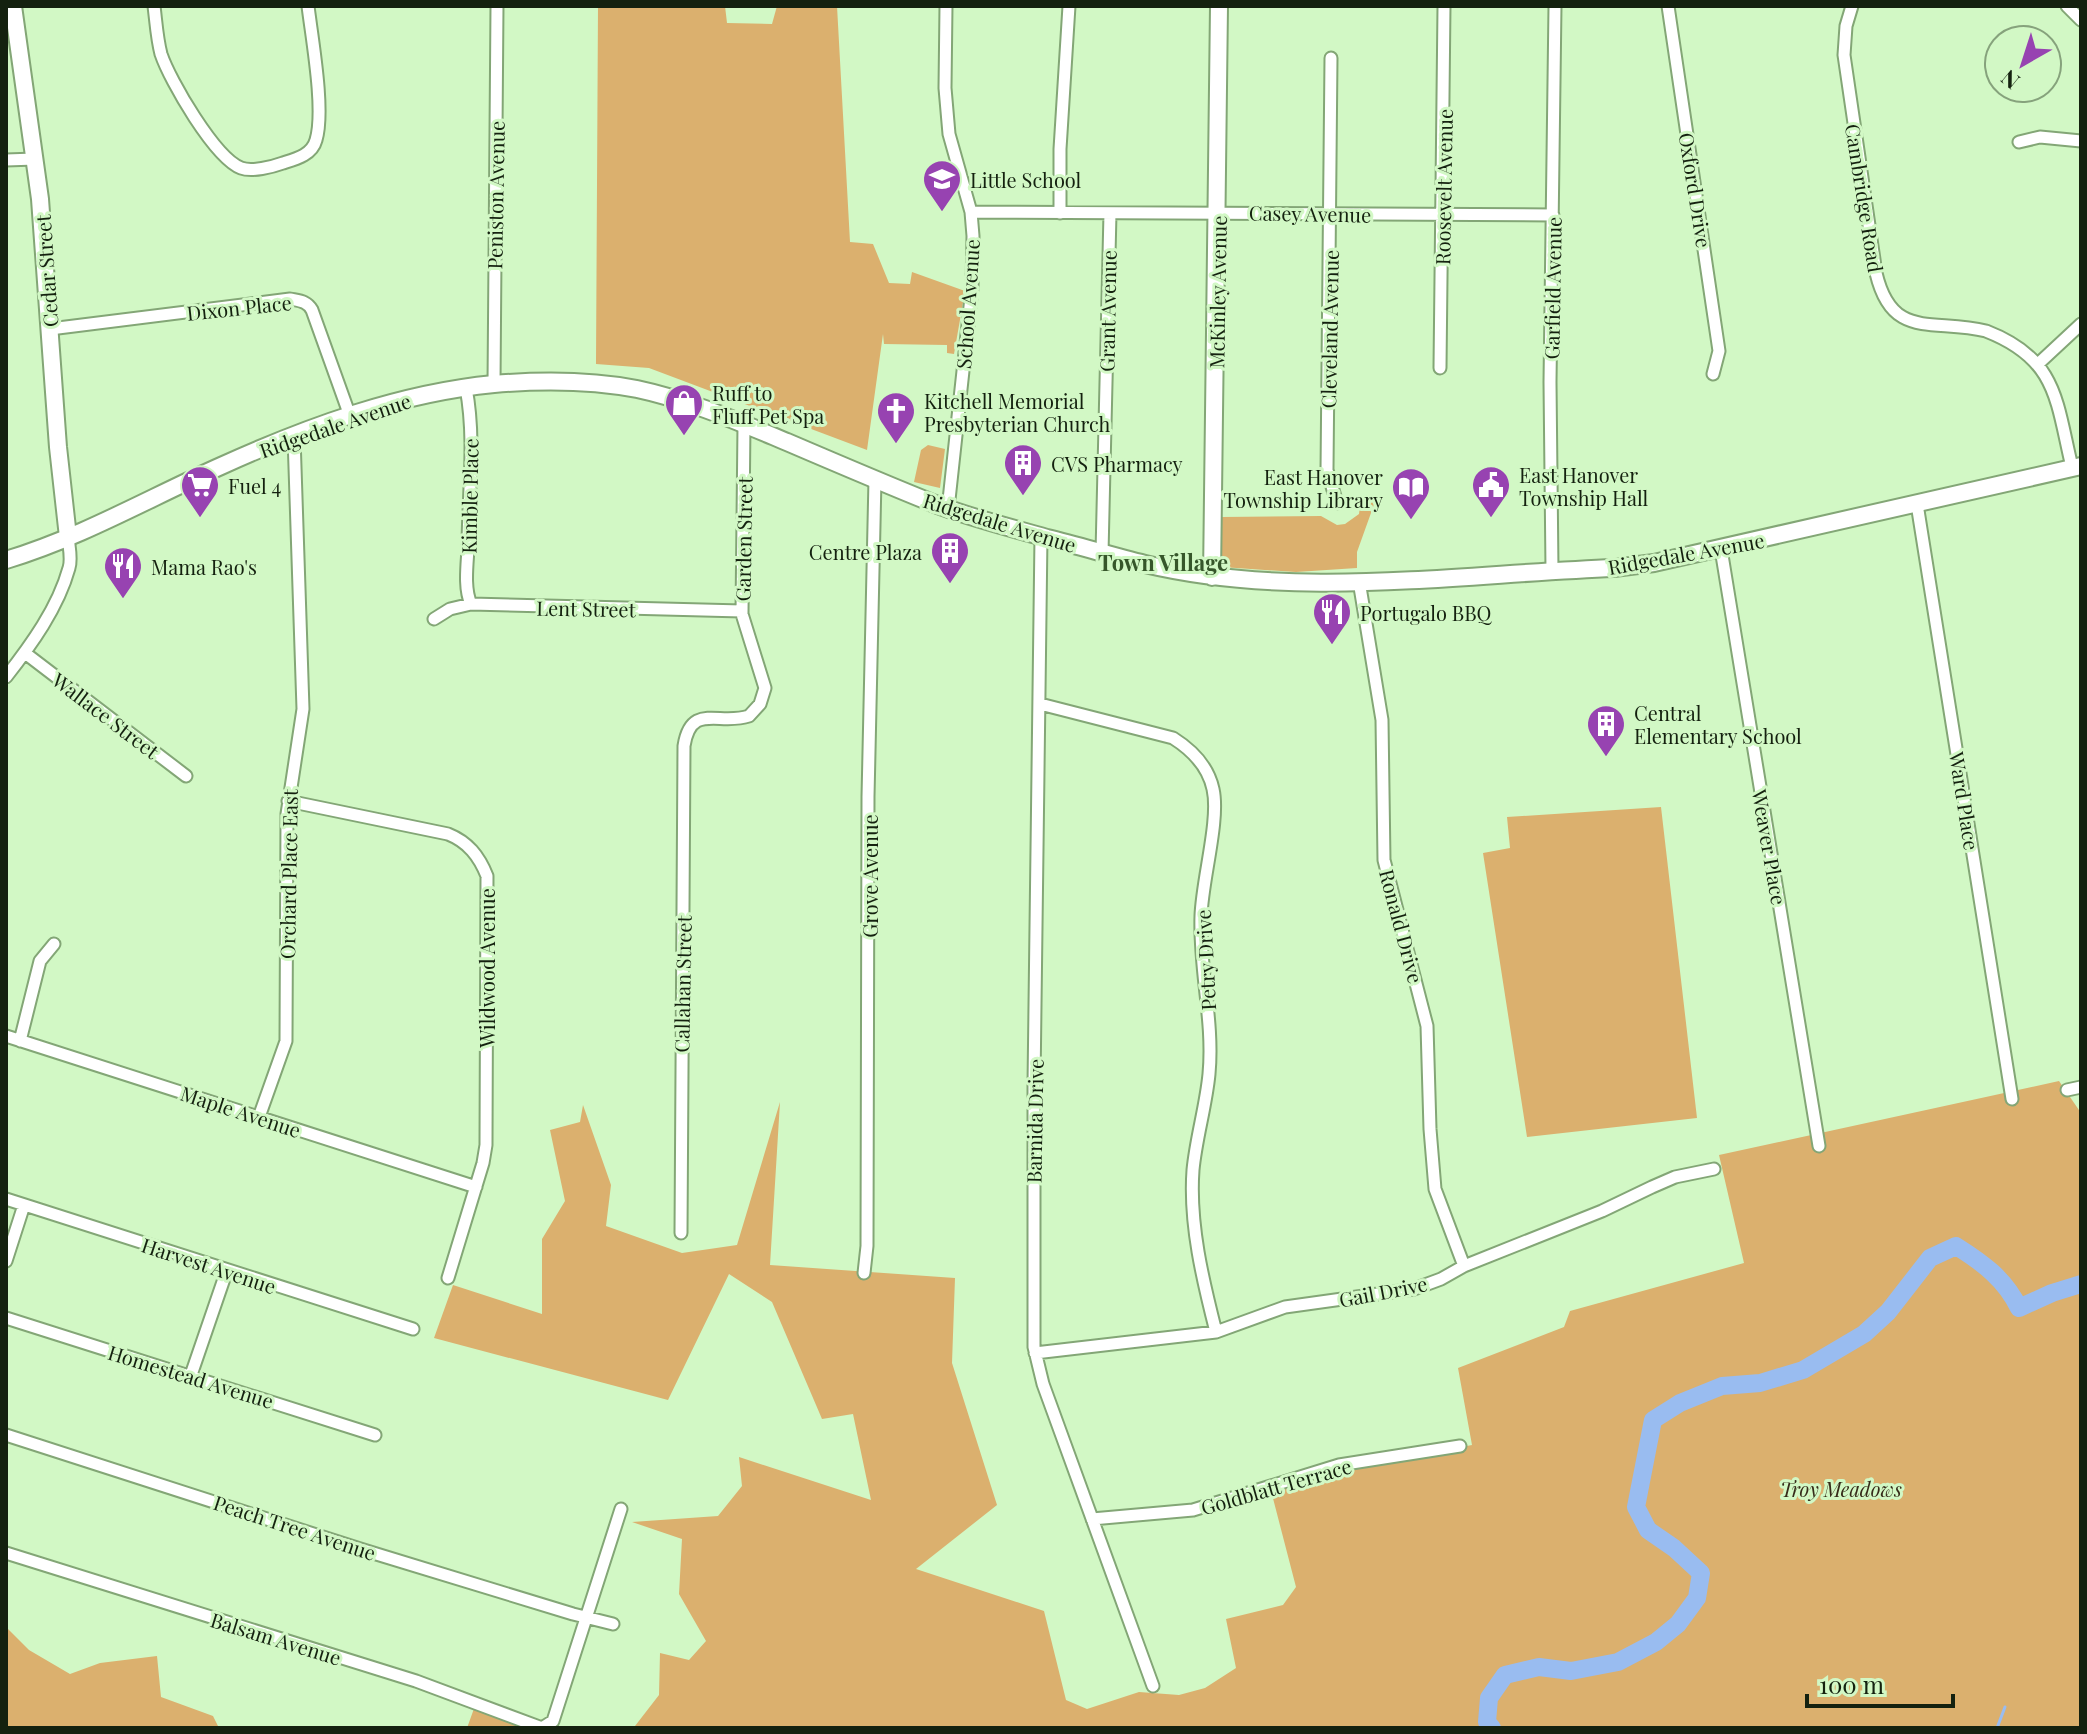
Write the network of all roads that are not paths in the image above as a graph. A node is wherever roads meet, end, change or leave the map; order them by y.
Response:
1 (13, 6) edge
2 (154, 6) edge
3 (308, 6) edge
4 (497, 6) edge
5 (946, 6) edge
6 (1069, 6) edge
7 (1219, 6) edge
8 (1444, 6) edge
9 (1555, 6) edge
10 (1668, 6) edge
11 (1852, 6) edge
12 (2067, 6) edge
13 (2081, 20) edge
14 (1331, 58) dead end
15 (2081, 141) edge
16 (2019, 142) dead end
17 (35, 159) junction
18 (6, 160) edge
19 (971, 212) junction
20 (1218, 212) junction
21 (1331, 212) junction
22 (1060, 213) junction
23 (1110, 213) junction
24 (1443, 215) junction
25 (1553, 215) junction
26 (2081, 324) edge
27 (50, 329) junction
28 (2038, 364) junction
29 (1440, 368) dead end
30 (1713, 374) dead end
31 (494, 384) junction
32 (466, 388) junction
33 (350, 416) junction
34 (744, 424) junction
35 (294, 437) junction
36 (2076, 466) edge
37 (875, 479) junction
38 (1337, 503) dead end
39 (1917, 504) junction
40 (948, 509) junction
41 (1041, 536) junction
42 (68, 537) junction
43 (1721, 549) junction
44 (1102, 553) junction
45 (6, 560) edge
46 (1552, 570) junction
47 (1212, 577) junction
48 (1359, 581) junction
49 (471, 604) junction
50 (742, 611) junction
51 (434, 619) dead end
52 (25, 653) junction
53 (6, 677) edge
54 (1040, 704) junction
55 (686, 735) joint
56 (186, 776) dead end
57 (288, 801) junction
58 (54, 944) dead end
59 (6, 1036) edge
60 (20, 1041) junction
61 (2081, 1087) edge
62 (2067, 1090) dead end
63 (2012, 1099) dead end
64 (259, 1117) junction
65 (1819, 1146) dead end
66 (1714, 1169) dead end
67 (476, 1187) junction
68 (6, 1199) edge
69 (24, 1205) junction
70 (681, 1233) dead end
71 (6, 1261) edge
72 (1464, 1266) junction
73 (227, 1270) junction
74 (864, 1273) dead end
75 (448, 1278) dead end
76 (6, 1318) edge
77 (413, 1329) dead end
78 (1216, 1332) junction
79 (1035, 1353) junction
80 (191, 1375) junction
81 (6, 1435) edge
82 (375, 1435) dead end
83 (1460, 1446) dead end
84 (621, 1509) dead end
85 (1092, 1519) junction
86 (6, 1553) edge
87 (585, 1617) junction
88 (613, 1624) dead end
89 (1153, 1686) dead end
90 (544, 1727) edge

1 - 17 main road, Cedar Street
2 - 3 street
4 - 31 street, Peniston Avenue
5 - 19 street, School Avenue
6 - 22 street
7 - 20 main road, McKinley Avenue
8 - 24 street, Roosevelt Avenue
9 - 25 street, Garfield Avenue
10 - 30 street, Oxford Drive
11 - 28 street, Cambridge Road
12 - 13 street
14 - 21 street, Cleveland Avenue
15 - 16 street
17 - 18 street
17 - 27 main road, Cedar Street
19 - 22 street, Casey Avenue
19 - 40 street, School Avenue
20 - 21 street, Casey Avenue
20 - 23 street, Casey Avenue
20 - 47 main road, McKinley Avenue
21 - 24 street, Casey Avenue
21 - 38 street, Cleveland Avenue
22 - 23 street, Casey Avenue
23 - 44 street, Grant Avenue
24 - 25 street, Casey Avenue
24 - 29 street, Roosevelt Avenue
25 - 46 street, Garfield Avenue
26 - 28 street
27 - 33 street, Dixon Place
27 - 42 main road, Cedar Street
28 - 36 street, Cambridge Road
31 - 32 main road, Ridgedale Avenue
31 - 34 main road, Ridgedale Avenue
32 - 33 main road, Ridgedale Avenue
32 - 49 street, Kimble Place
33 - 35 main road, Ridgedale Avenue
34 - 37 main road, Ridgedale Avenue
34 - 50 street, Garden Street
35 - 42 main road, Ridgedale Avenue
35 - 57 street, Orchard Place East
36 - 39 main road, Ridgedale Avenue
37 - 40 main road, Ridgedale Avenue
37 - 74 street, Grove Avenue
39 - 43 main road, Ridgedale Avenue
39 - 63 street, Ward Place
40 - 41 main road, Ridgedale Avenue
41 - 44 main road, Ridgedale Avenue
41 - 54 street, Barnida Drive
42 - 45 main road, Ridgedale Avenue
42 - 52 street
43 - 46 main road, Ridgedale Avenue
43 - 65 street, Weaver Place
44 - 47 main road, Ridgedale Avenue
46 - 48 main road, Ridgedale Avenue
47 - 48 main road, Ridgedale Avenue
48 - 72 street, Ronald Drive
49 - 50 street, Lent Street
49 - 51 street, Lent Street
50 - 55 street, Garden Street
52 - 53 street
52 - 56 street, Wallace Street
54 - 78 street, Petry Drive
54 - 79 street, Barnida Drive
55 - 70 street, Callahan Street
57 - 64 street, Orchard Place East
57 - 67 street, Wildwood Avenue
58 - 60 street
59 - 60 street, Maple Avenue
60 - 64 street, Maple Avenue
61 - 62 street
64 - 67 street, Maple Avenue
66 - 72 street, Gail Drive
67 - 75 street, Wildwood Avenue
68 - 69 street, Harvest Avenue
69 - 71 street
69 - 73 street, Harvest Avenue
72 - 78 street, Gail Drive
73 - 77 street, Harvest Avenue
73 - 80 street
76 - 80 street, Homestead Avenue
78 - 79 street, Gail Drive
79 - 85 street, Barnida Drive
80 - 82 street, Homestead Avenue
81 - 87 street, Peach Tree Avenue
83 - 85 street, Goldblatt Terrace
84 - 87 street
85 - 89 street, Barnida Drive
86 - 90 street, Balsam Avenue
87 - 88 street, Peach Tree Avenue
87 - 90 street

